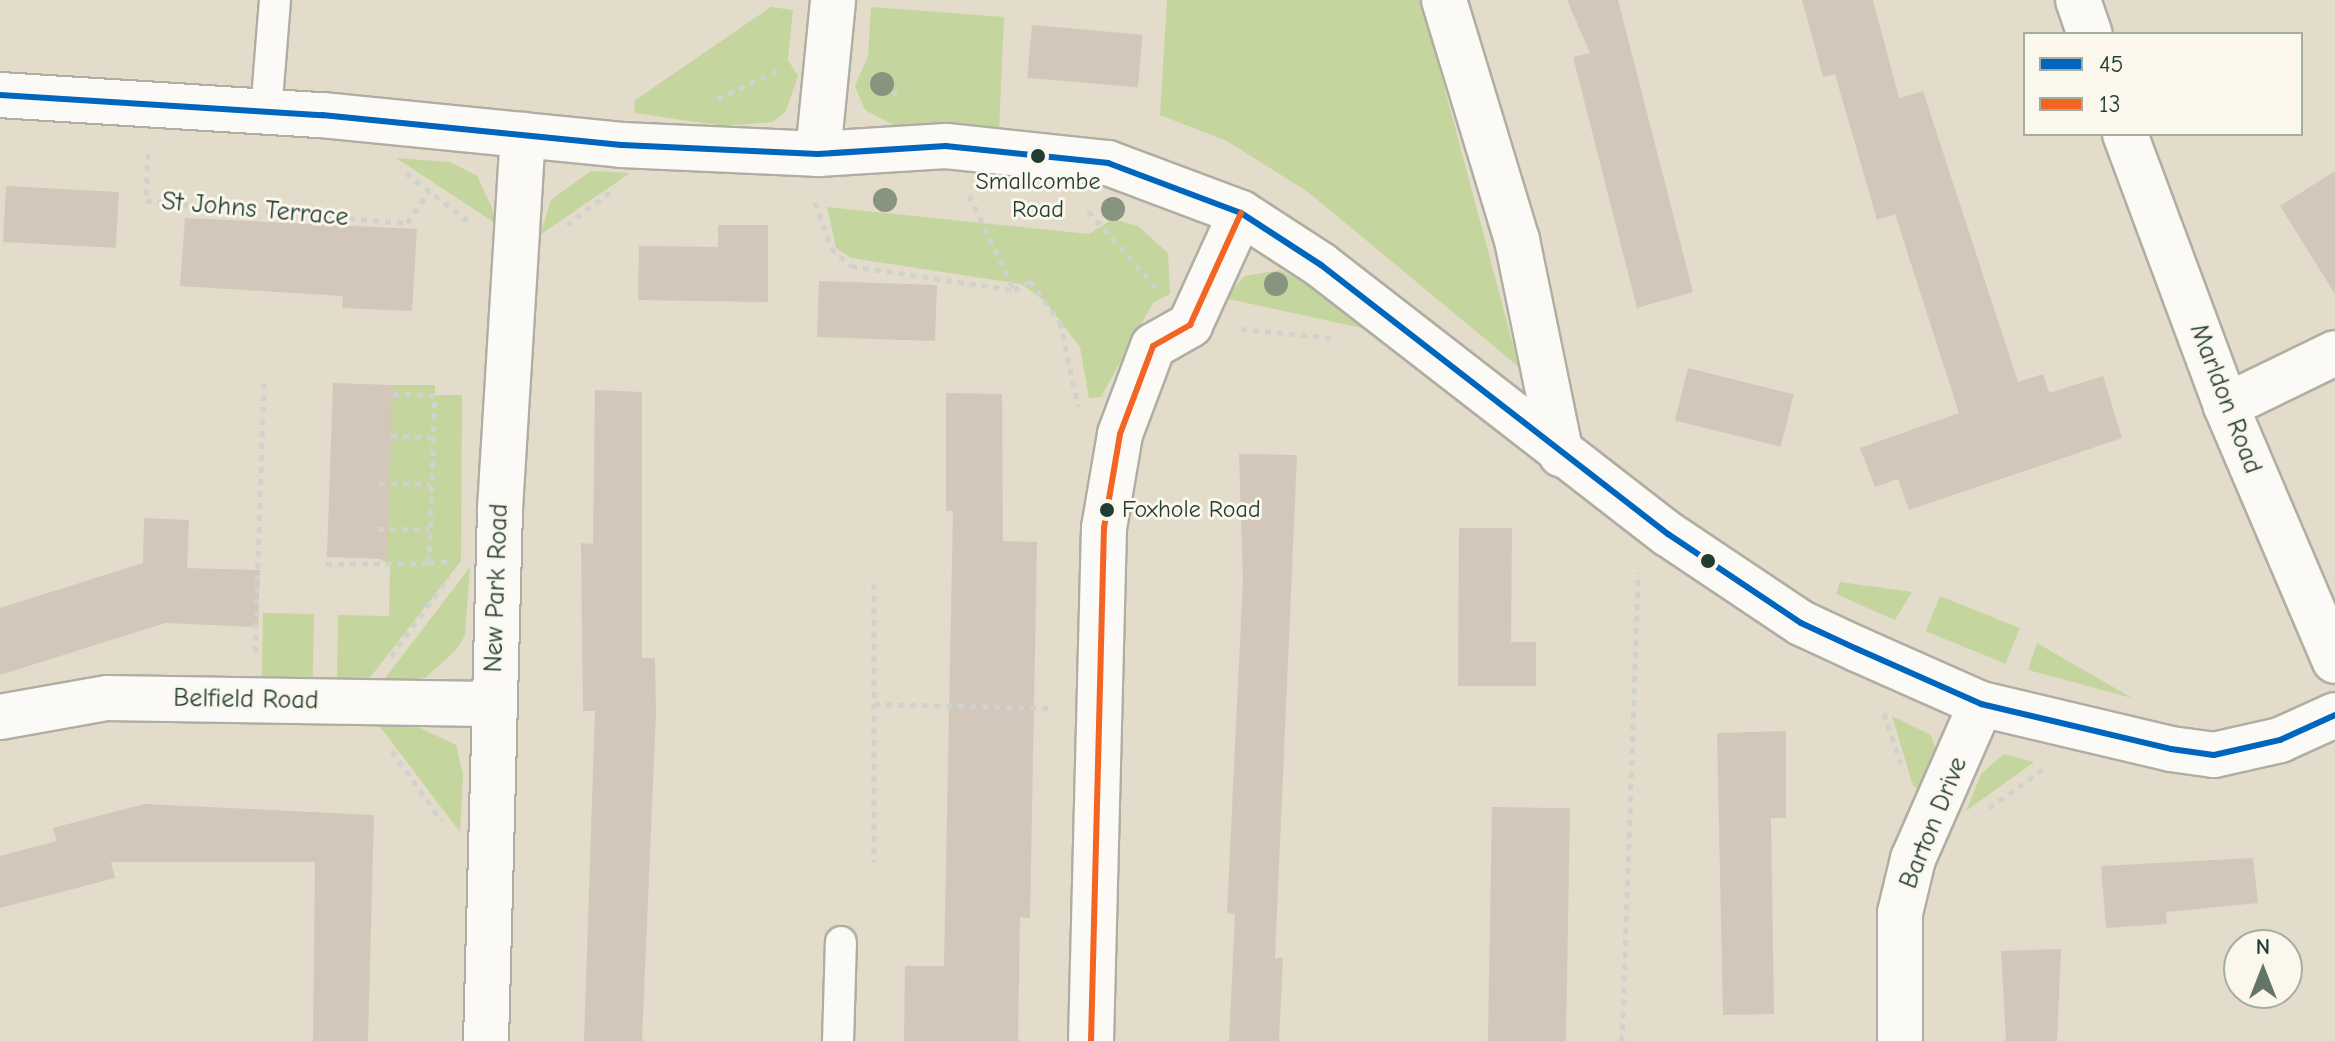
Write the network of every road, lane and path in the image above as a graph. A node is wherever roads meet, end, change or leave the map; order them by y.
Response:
1 (275, 0) edge
2 (833, 0) edge
3 (1444, 0) edge
4 (2078, 0) edge
5 (2089, 32) edge
6 (826, 47) junction
7 (0, 95) edge
8 (704, 106) dead end
9 (150, 108) junction
10 (266, 112) junction
11 (523, 135) junction
12 (2126, 136) edge
13 (946, 146) junction
14 (818, 154) junction
15 (429, 191) dead end
16 (1241, 213) junction
17 (1014, 290) junction
18 (2335, 353) edge
19 (264, 381) dead end
20 (392, 394) dead end
21 (2226, 406) junction
22 (1079, 410) dead end
23 (391, 436) dead end
24 (433, 437) junction
25 (1561, 455) junction
26 (379, 483) dead end
27 (430, 484) junction
28 (378, 529) dead end
29 (429, 529) junction
30 (1668, 534) junction
31 (429, 563) junction
32 (326, 564) dead end
33 (874, 584) dead end
34 (2335, 661) edge
35 (253, 701) junction
36 (357, 702) junction
37 (493, 704) junction
38 (874, 704) junction
39 (1981, 704) junction
40 (1099, 709) junction
41 (2335, 715) edge
42 (0, 717) edge
43 (874, 862) dead end
44 (488, 884) junction
45 (841, 942) dead end
46 (486, 1041) edge
47 (838, 1041) edge
48 (1091, 1041) edge
49 (1622, 1041) edge
50 (1900, 1041) edge

1 - 10 lane
2 - 6 street
3 - 25 street
4 - 5 street
6 - 8 path
6 - 13 path
6 - 14 street
7 - 9 street
9 - 10 street
9 - 15 path, St Johns Terrace
10 - 11 street
11 - 14 street
11 - 37 street, New Park Road
12 - 21 street, Marldon Road
13 - 14 street
13 - 16 street
13 - 17 path
14 - 17 path
16 - 25 street
16 - 40 street
17 - 22 path
18 - 21 street
19 - 35 path
20 - 24 path
21 - 34 street, Marldon Road
23 - 24 path
24 - 27 path
25 - 30 street
26 - 27 path
27 - 29 path
28 - 29 path
29 - 31 path
30 - 39 street
30 - 49 path
31 - 32 path
31 - 36 path
33 - 38 path
35 - 36 street, Belfield Road
35 - 42 street, Belfield Road
36 - 37 street, Belfield Road
36 - 44 path
37 - 44 street, New Park Road
38 - 40 path
38 - 43 path
39 - 41 street
39 - 50 street, Barton Drive
40 - 48 street
44 - 46 street, New Park Road
45 - 47 lane

